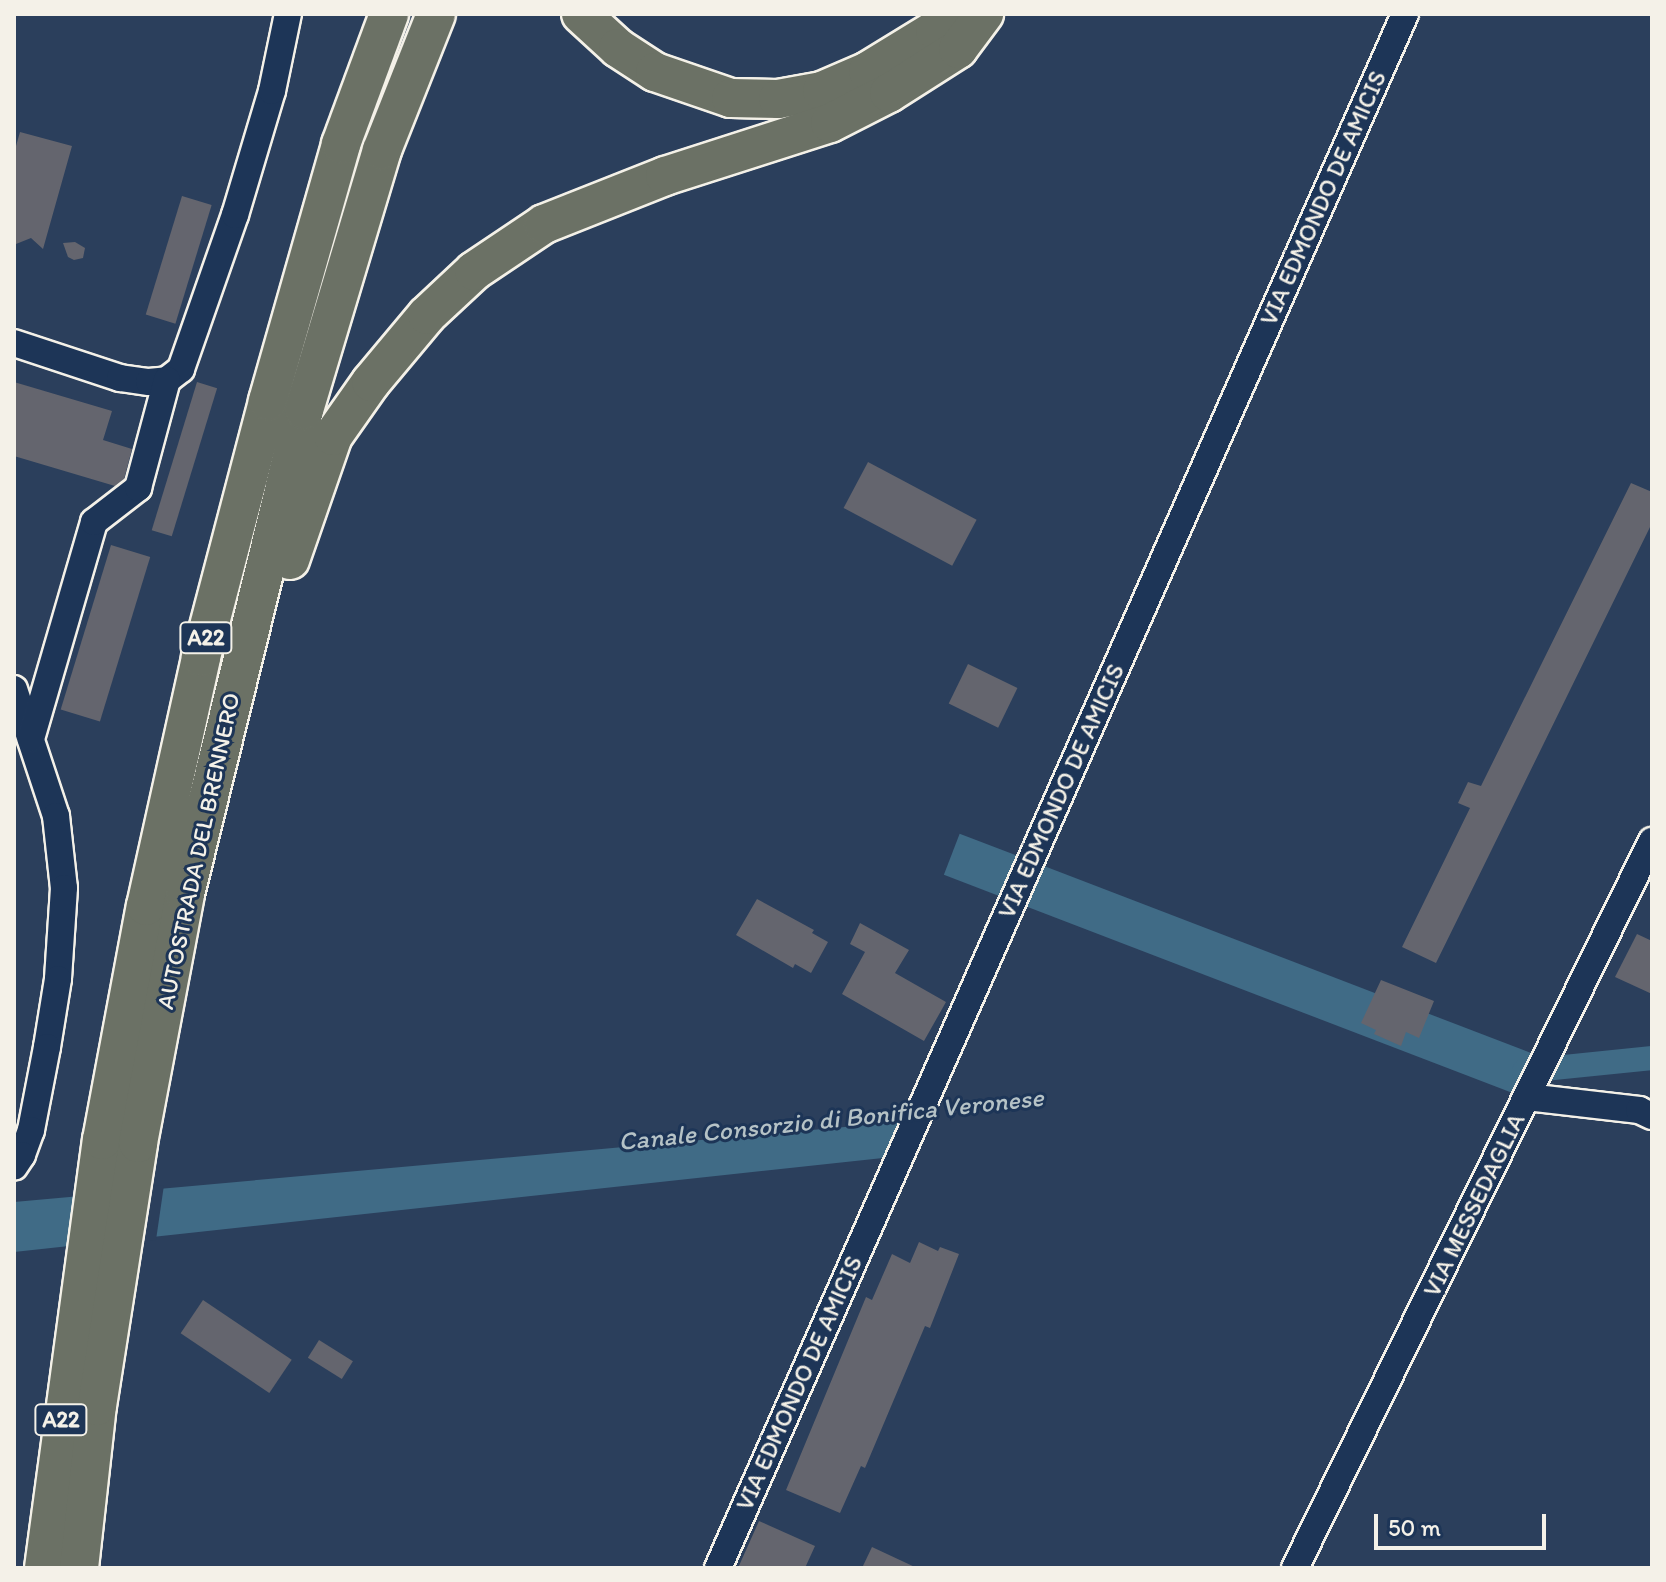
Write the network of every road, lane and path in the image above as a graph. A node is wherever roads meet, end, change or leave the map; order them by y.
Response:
1 (288, 14) edge
2 (374, 14) edge
3 (389, 14) edge
4 (436, 14) edge
5 (581, 14) edge
6 (948, 14) edge
7 (984, 14) edge
8 (1405, 14) edge
9 (341, 144) junction
10 (14, 343) edge
11 (167, 380) junction
12 (14, 689) edge
13 (31, 739) junction
14 (1652, 841) edge
15 (185, 894) junction
16 (1527, 1097) junction
17 (1652, 1116) edge
18 (120, 1141) junction
19 (14, 1167) edge
20 (100, 1275) junction
21 (44, 1568) edge
22 (79, 1568) edge
23 (718, 1568) edge
24 (1295, 1568) edge

1 - 11 street
2 - 9 highway
3 - 9 highway, AUTOSTRADA DEL BRENNERO / A22
4 - 15 highway, AUTOSTRADA DEL BRENNERO / A22
5 - 6 highway
7 - 15 highway
8 - 23 street, VIA EDMONDO DE AMICIS
9 - 18 highway, AUTOSTRADA DEL BRENNERO / A22
10 - 11 street
11 - 13 street
12 - 13 street
13 - 19 street
14 - 16 street, VIA MESSEDAGLIA
15 - 18 highway, AUTOSTRADA DEL BRENNERO / A22
16 - 17 street
16 - 24 street, VIA MESSEDAGLIA
18 - 20 highway, AUTOSTRADA DEL BRENNERO / A22
20 - 21 highway, AUTOSTRADA DEL BRENNERO / A22
20 - 22 highway, AUTOSTRADA DEL BRENNERO / A22

